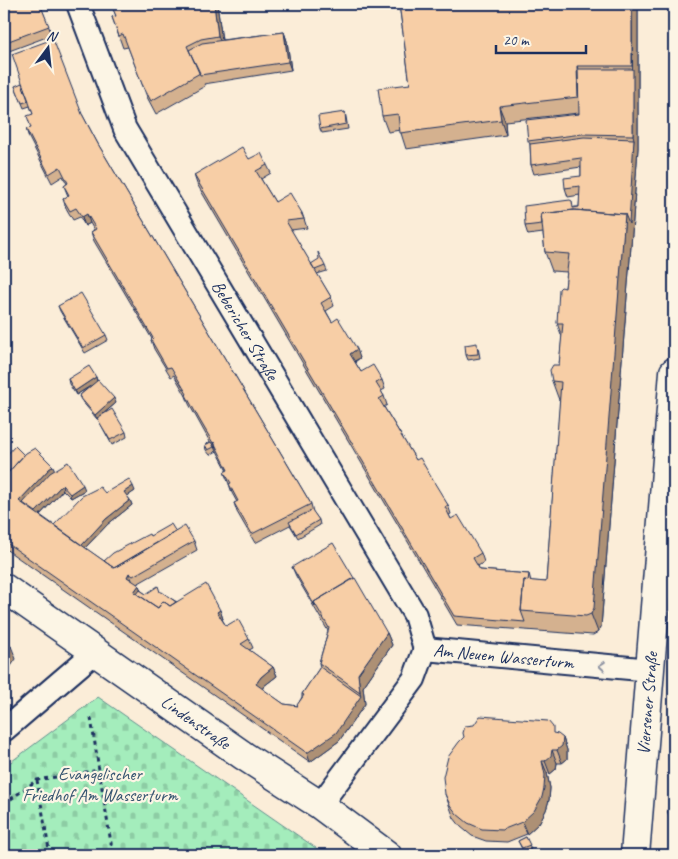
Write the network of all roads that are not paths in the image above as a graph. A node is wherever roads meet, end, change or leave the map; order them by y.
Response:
1 (78, 4) edge
2 (674, 372) edge
3 (4, 588) edge
4 (425, 649) junction
5 (94, 653) junction
6 (651, 670) junction
7 (4, 730) edge
8 (320, 805) junction
9 (387, 855) edge
10 (635, 855) edge

1 - 4 street, Bebericher Straße
2 - 6 main road, Viersener Straße
3 - 5 main road, Lindenstraße
6 -> 4 street, Am Neuen Wasserturm
4 - 8 street, Am Neuen Wasserturm
5 - 7 street
5 - 8 main road, Lindenstraße
6 - 10 main road, Viersener Straße
8 - 9 main road, Lindenstraße

